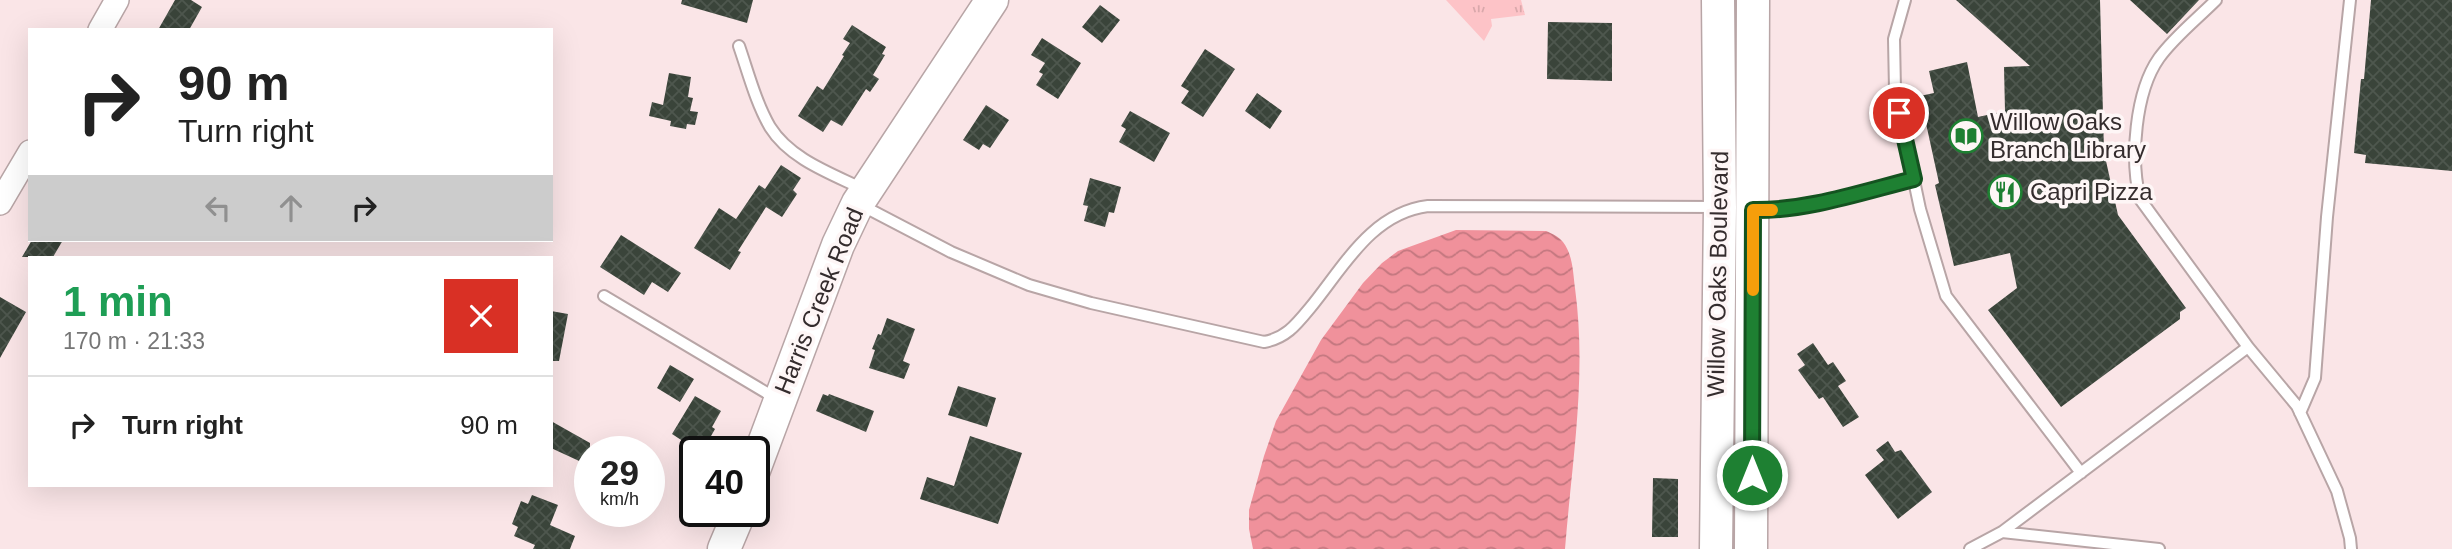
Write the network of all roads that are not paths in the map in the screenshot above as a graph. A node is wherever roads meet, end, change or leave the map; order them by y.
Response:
1 (117, 0) edge
2 (992, 0) edge
3 (1718, 0) edge
4 (1753, 0) edge
5 (1905, 0) edge
6 (2216, 0) edge
7 (2350, 0) edge
8 (101, 28) edge
9 (739, 46) dead end
10 (28, 160) edge
11 (1914, 179) junction
12 (23, 180) edge
13 (862, 197) junction
14 (0, 202) edge
15 (1737, 208) junction
16 (604, 296) dead end
17 (2248, 347) junction
18 (779, 401) junction
19 (2300, 413) junction
20 (766, 436) edge
21 (2081, 473) junction
22 (733, 527) edge
23 (2002, 532) junction
24 (724, 549) edge
25 (1716, 549) edge
26 (1751, 549) edge
27 (1970, 549) edge
28 (2159, 549) edge
29 (2351, 549) edge

1 - 8 street
2 - 13 street, Harris Creek Road
3 - 15 street, Willow Oaks Boulevard
4 - 15 street, Willow Oaks Boulevard
5 - 11 lane
6 - 17 lane
7 - 19 lane
9 - 13 lane
10 - 12 street
11 - 15 lane
11 - 21 lane
12 - 14 street
13 - 15 lane
13 - 18 street, Harris Creek Road
15 - 25 street, Willow Oaks Boulevard
15 - 26 street, Willow Oaks Boulevard
16 - 18 lane
17 - 19 lane
17 - 21 lane
18 - 20 street, Harris Creek Road
19 - 29 lane
21 - 23 lane
22 - 24 street
23 - 27 lane
23 - 28 lane

